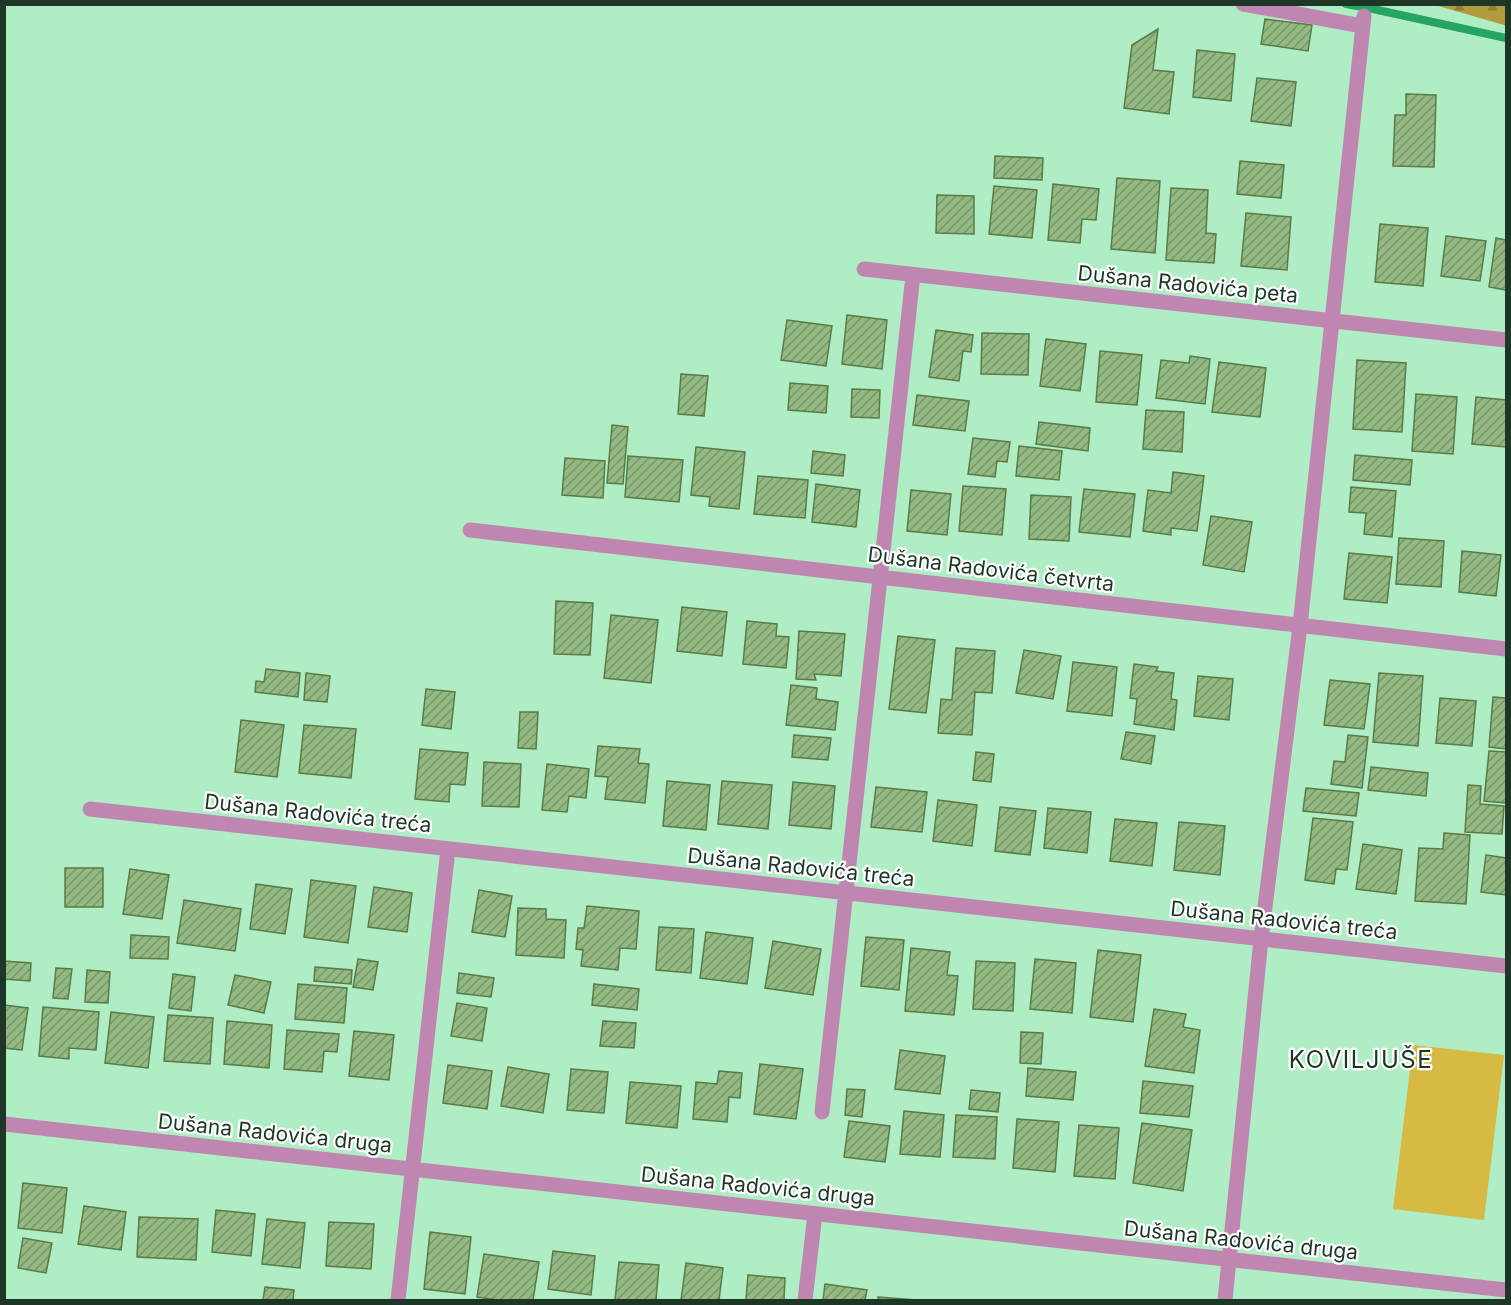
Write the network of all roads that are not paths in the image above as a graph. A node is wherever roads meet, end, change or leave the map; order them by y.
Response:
1 (1243, 4) edge
2 (864, 269) dead end
3 (913, 275) junction
4 (1332, 321) junction
5 (1506, 340) edge
6 (470, 530) dead end
7 (879, 577) junction
8 (1300, 626) junction
9 (1506, 649) edge
10 (90, 809) dead end
11 (448, 849) junction
12 (844, 892) junction
13 (1261, 939) junction
14 (1506, 966) edge
15 (822, 1112) dead end
16 (4, 1124) edge
17 (412, 1169) junction
18 (815, 1214) junction
19 (1230, 1260) junction
20 (1506, 1290) edge
21 (398, 1300) edge
22 (805, 1300) edge
23 (1225, 1300) edge

1 - 4 street
2 - 3 street, Dušana Radovića peta
3 - 4 street, Dušana Radovića peta
3 - 7 street
4 - 5 street, Dušana Radovića peta
4 - 8 street
6 - 7 street, Dušana Radovića četvrta
7 - 8 street, Dušana Radovića četvrta
7 - 12 street
8 - 9 street, Dušana Radovića četvrta
8 - 13 street
10 - 11 street, Dušana Radovića treća
11 - 12 street, Dušana Radovića treća
11 - 17 street
12 - 13 street, Dušana Radovića treća
12 - 15 street
13 - 14 street, Dušana Radovića treća
13 - 19 street
16 - 17 street, Dušana Radovića druga
17 - 18 street, Dušana Radovića druga
17 - 21 street
18 - 19 street, Dušana Radovića druga
18 - 22 street
19 - 20 street, Dušana Radovića druga
19 - 23 street

